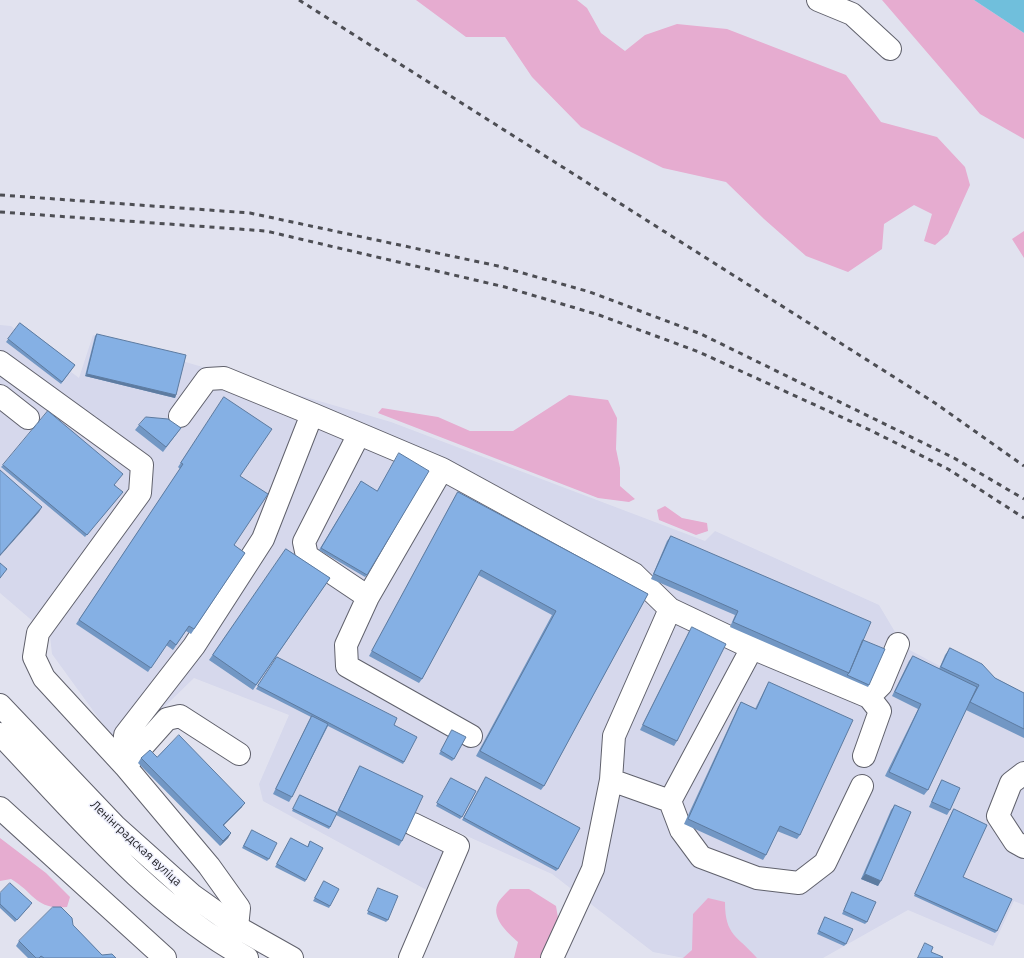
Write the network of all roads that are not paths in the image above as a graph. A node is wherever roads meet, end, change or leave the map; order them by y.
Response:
1 (818, 0) edge
2 (890, 49) dead end
3 (0, 362) edge
4 (0, 396) edge
5 (312, 414) junction
6 (180, 416) dead end
7 (28, 418) dead end
8 (359, 434) junction
9 (442, 469) junction
10 (368, 597) junction
11 (670, 610) junction
12 (898, 644) dead end
13 (752, 648) junction
14 (869, 697) junction
15 (0, 706) edge
16 (0, 734) edge
17 (471, 736) dead end
18 (239, 754) dead end
19 (864, 756) dead end
20 (125, 766) junction
21 (1024, 774) edge
22 (611, 780) junction
23 (862, 786) dead end
24 (670, 801) junction
25 (0, 808) edge
26 (413, 824) edge
27 (1024, 847) edge
28 (238, 927) junction
29 (227, 947) junction
30 (165, 958) edge
31 (247, 958) edge
32 (292, 958) edge
33 (410, 958) edge
34 (552, 958) edge

1 - 2 main road
3 - 20 main road
4 - 7 main road
5 - 6 main road
5 - 8 main road
5 - 20 main road
8 - 9 main road
8 - 10 main road
9 - 10 main road
9 - 11 main road
10 - 17 main road
11 - 13 main road
11 - 22 main road
12 - 14 main road
13 - 14 main road
13 - 24 main road
14 - 19 main road
15 - 28 main road, Ленінградская вуліца
16 - 29 main road, Ленінградская вуліца
18 - 20 main road
20 - 28 main road
21 - 27 main road
22 - 24 main road
22 - 34 main road
23 - 24 main road
25 - 30 main road
26 - 33 main road
28 - 29 main road
28 - 32 main road, Ленінградская вуліца
29 - 31 main road, Ленінградская вуліца

